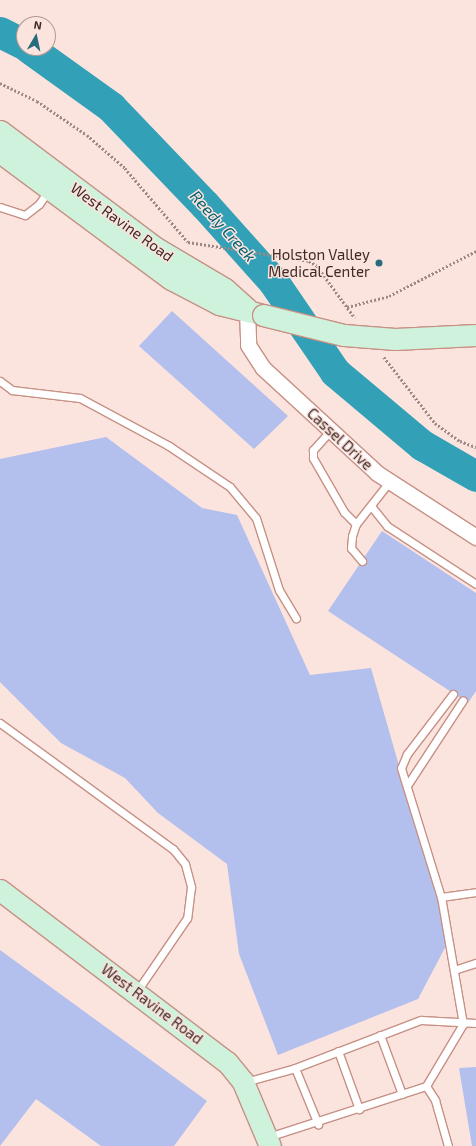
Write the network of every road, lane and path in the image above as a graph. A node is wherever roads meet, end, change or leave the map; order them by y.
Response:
1 (0, 83) edge
2 (0, 131) edge
3 (0, 152) edge
4 (54, 182) junction
5 (1, 206) edge
6 (476, 251) edge
7 (276, 255) dead end
8 (348, 307) dead end
9 (255, 312) junction
10 (476, 335) edge
11 (0, 381) edge
12 (331, 430) junction
13 (389, 482) junction
14 (371, 506) junction
15 (356, 524) junction
16 (476, 537) edge
17 (362, 560) dead end
18 (476, 584) edge
19 (296, 618) dead end
20 (453, 694) dead end
21 (464, 700) dead end
22 (0, 723) edge
23 (408, 784) junction
24 (0, 890) edge
25 (476, 892) edge
26 (441, 897) junction
27 (476, 963) edge
28 (454, 970) junction
29 (137, 991) junction
30 (463, 1024) junction
31 (476, 1024) edge
32 (380, 1035) junction
33 (338, 1051) junction
34 (295, 1068) junction
35 (243, 1082) junction
36 (426, 1086) junction
37 (402, 1094) junction
38 (359, 1109) junction
39 (318, 1124) junction
40 (269, 1142) edge
41 (448, 1146) edge

1 - 7 path
2 - 4 street, West Ravine Road
3 - 4 street, West Ravine Road
4 - 5 lane
4 - 9 street, West Ravine Road
6 - 8 path
9 - 10 street, West Ravine Road, bridge
9 - 12 street, Cassel Drive
11 - 19 lane
12 - 13 street, Cassel Drive
12 - 15 lane
13 - 14 lane
13 - 16 street, Cassel Drive
14 - 15 lane
14 - 18 lane
15 - 17 lane
20 - 23 lane
21 - 23 lane
22 - 29 lane
23 - 26 lane
24 - 29 street, West Ravine Road
25 - 26 lane
26 - 28 lane
27 - 28 lane
28 - 30 lane
29 - 35 street, West Ravine Road
30 - 31 lane
30 - 32 lane
30 - 36 lane
32 - 33 lane
32 - 37 lane
33 - 34 lane
33 - 38 lane
34 - 35 lane
34 - 39 lane
35 - 40 street, West Ravine Road
36 - 37 lane
36 - 41 lane
37 - 38 lane
38 - 39 lane
39 - 40 lane

